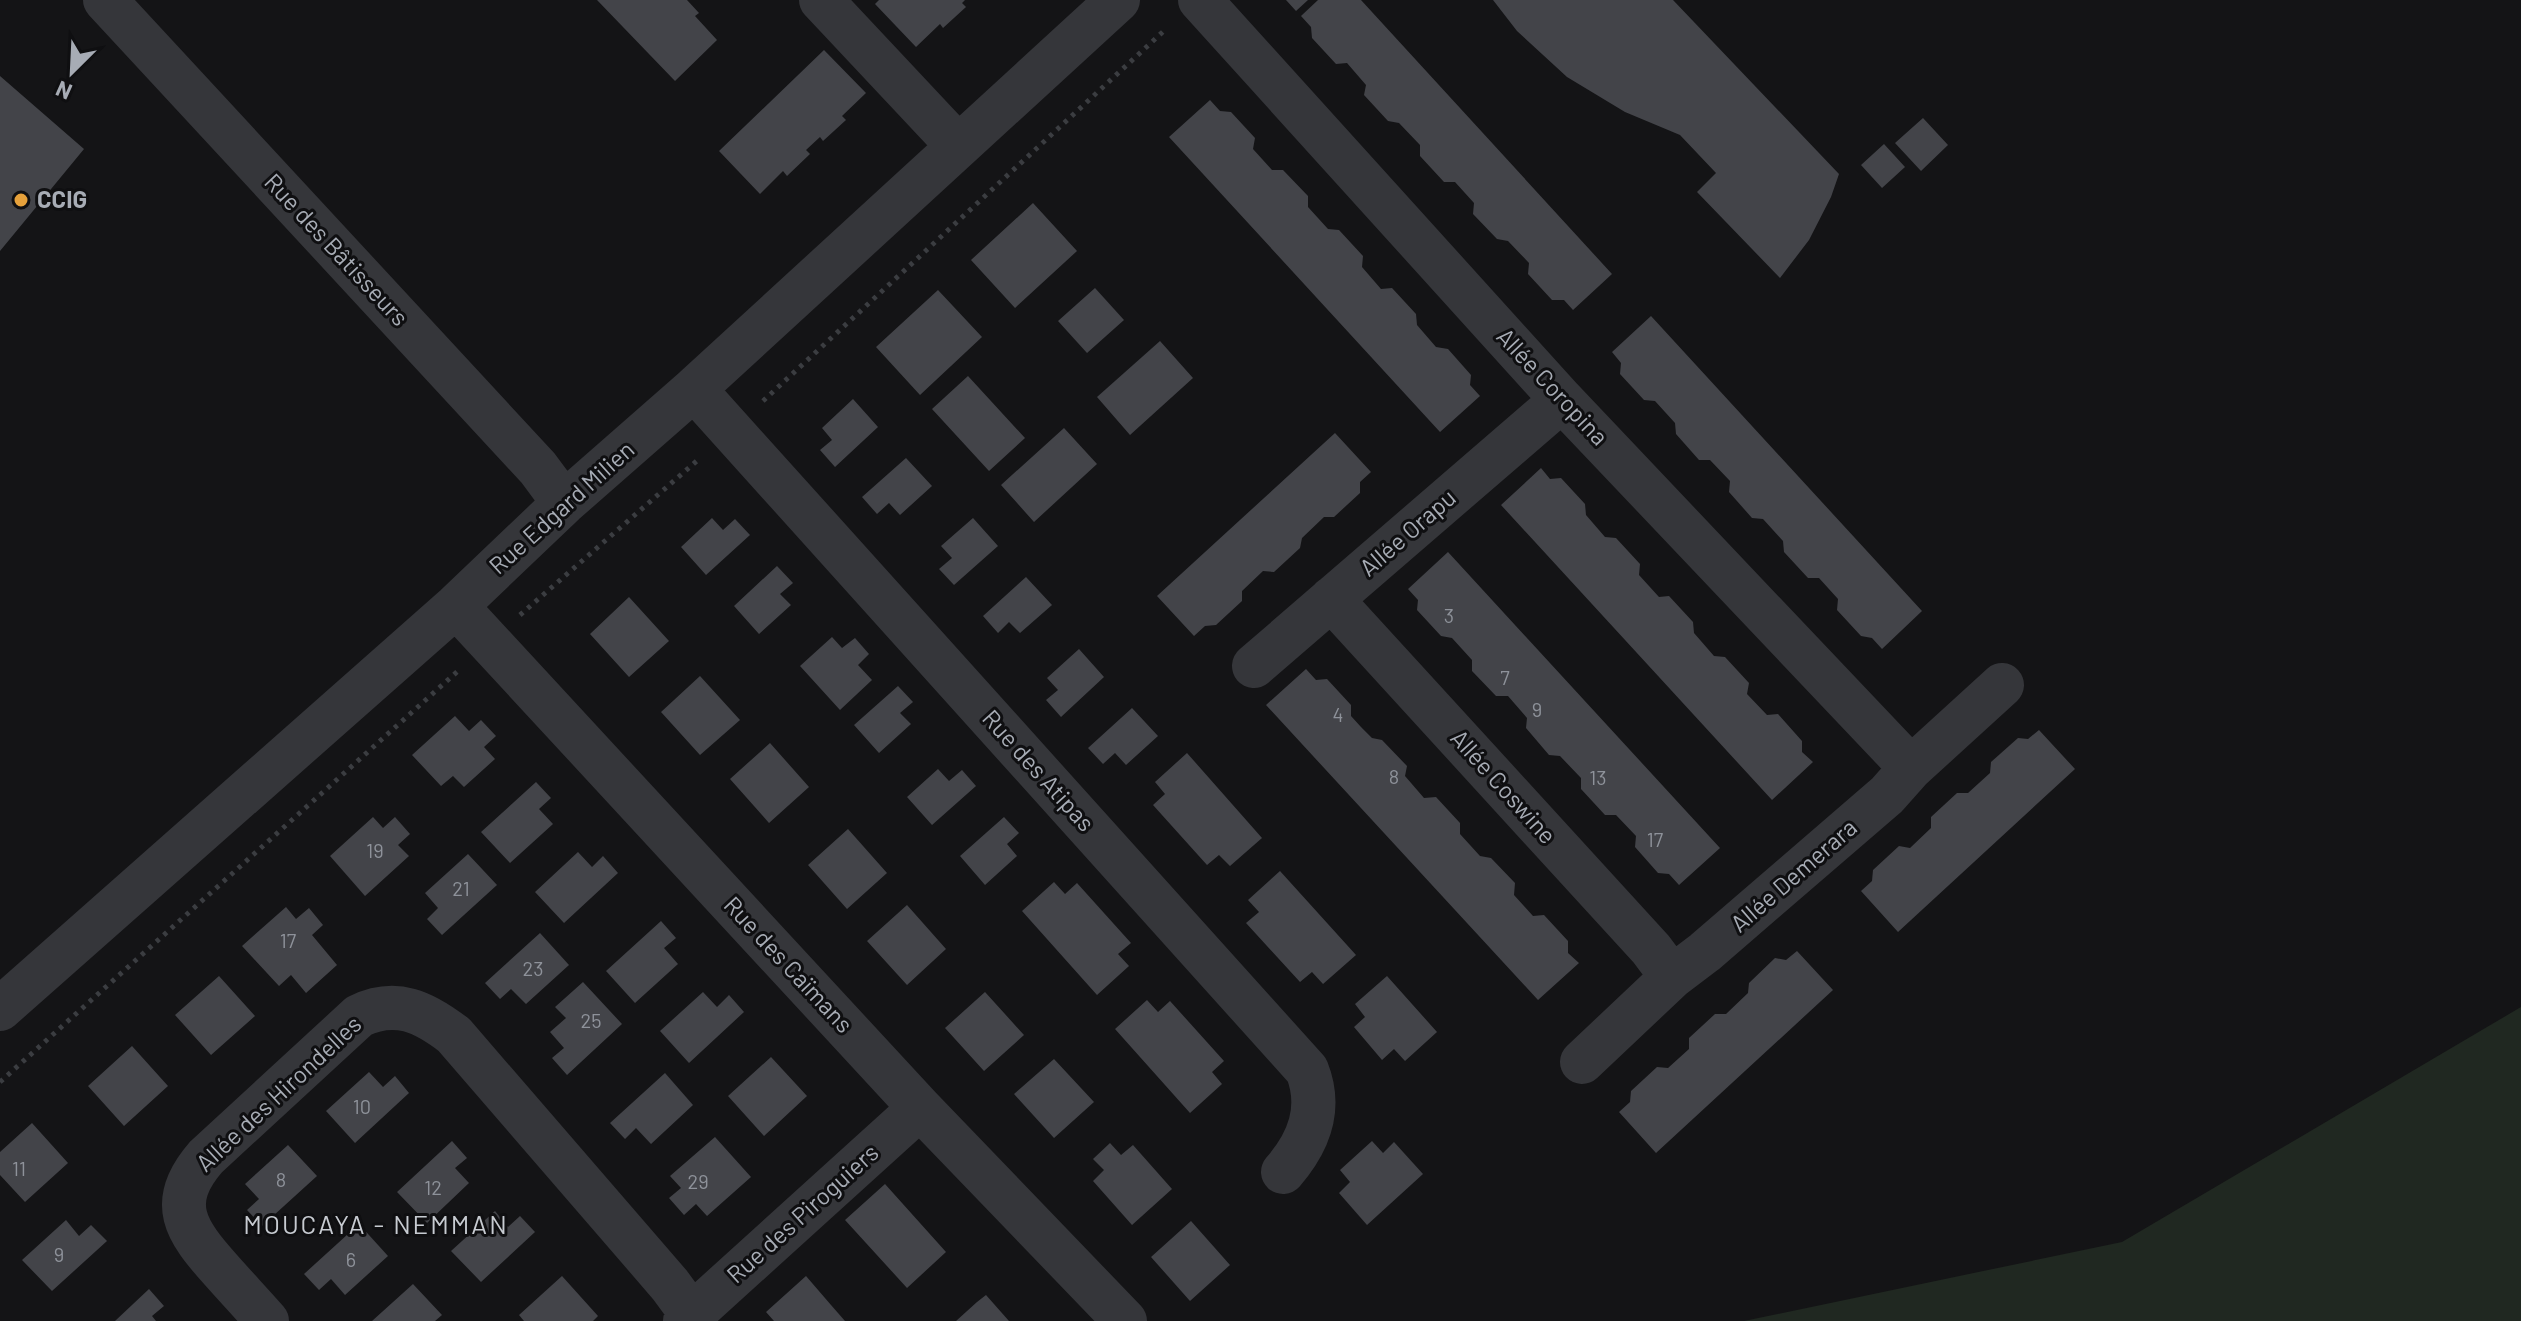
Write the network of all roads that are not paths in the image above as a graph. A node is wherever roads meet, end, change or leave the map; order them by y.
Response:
1 (105, 0) edge
2 (821, 0) edge
3 (1118, 0) edge
4 (1187, 11) edge
5 (958, 146) junction
6 (694, 389) junction
7 (1562, 400) junction
8 (564, 503) junction
9 (1331, 599) junction
10 (456, 606) junction
11 (1254, 666) dead end
12 (2002, 685) dead end
13 (1911, 768) junction
14 (1672, 977) junction
15 (0, 1009) edge
16 (1582, 1062) dead end
17 (920, 1108) junction
18 (1283, 1172) dead end
19 (689, 1318) edge
20 (267, 1321) edge
21 (1125, 1321) edge

1 - 8 street, Rue des Bâtisseurs
2 - 5 street
3 - 5 street, Rue Edgard Milien
4 - 7 street, Allée Coropina
5 - 6 street, Rue Edgard Milien
6 - 8 street, Rue Edgard Milien
6 - 18 street, Rue des Atipas
7 - 9 street, Allée Orapu
7 - 13 street, Allée Coropina
8 - 10 street, Rue Edgard Milien
9 - 11 street, Allée Orapu
9 - 14 street, Allée Coswine
10 - 15 street, Rue Edgard Milien
10 - 17 street, Rue des Caïmans
12 - 13 street, Allée Demerara
13 - 14 street, Allée Demerara
14 - 16 street, Allée Demerara
17 - 19 street, Rue des Piroguiers
17 - 21 street, Rue des Caïmans
19 - 20 street, Allée des Hirondelles

